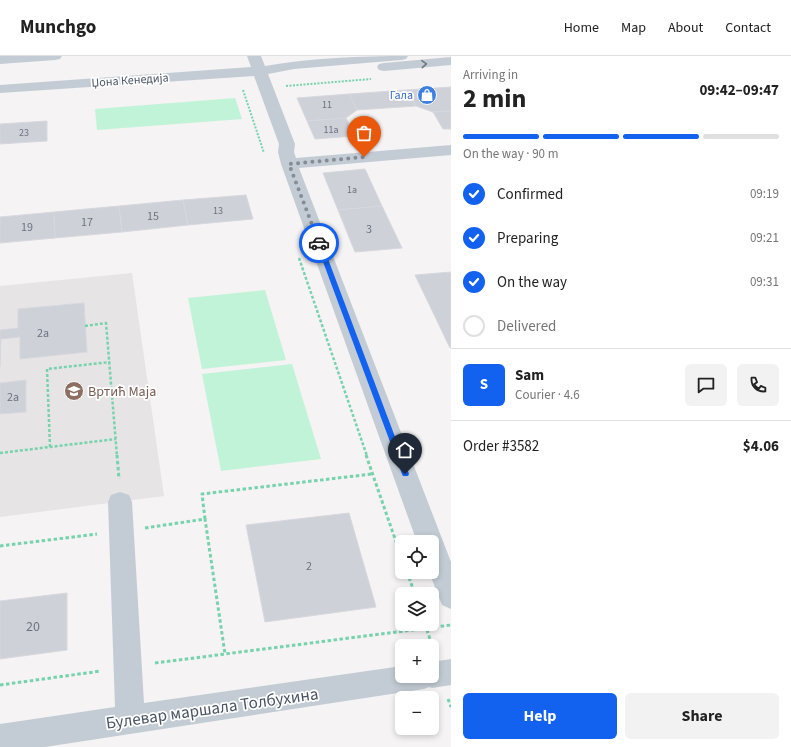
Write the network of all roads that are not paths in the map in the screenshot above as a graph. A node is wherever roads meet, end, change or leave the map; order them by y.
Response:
1 (55, 56) edge
2 (254, 56) edge
3 (401, 56) edge
4 (0, 60) edge
5 (451, 62) edge
6 (259, 70) junction
7 (0, 89) edge
8 (451, 150) edge
9 (289, 164) junction
10 (120, 502) road end
11 (427, 535) edge
12 (439, 565) edge
13 (451, 597) edge
14 (451, 672) edge
15 (439, 674) edge
16 (395, 680) edge
17 (130, 720) junction
18 (0, 739) edge

1 - 4 street
2 - 6 street
3 - 6 street, Џона Кенедија
6 -> 5 street, Џона Кенедија
6 - 7 street, Џона Кенедија
6 - 9 street
8 - 9 street
9 - 11 street
10 - 17 street
12 - 13 street
14 - 15 street
16 - 17 street, Булевар маршала Толбухина
17 - 18 street, Булевар маршала Толбухина

